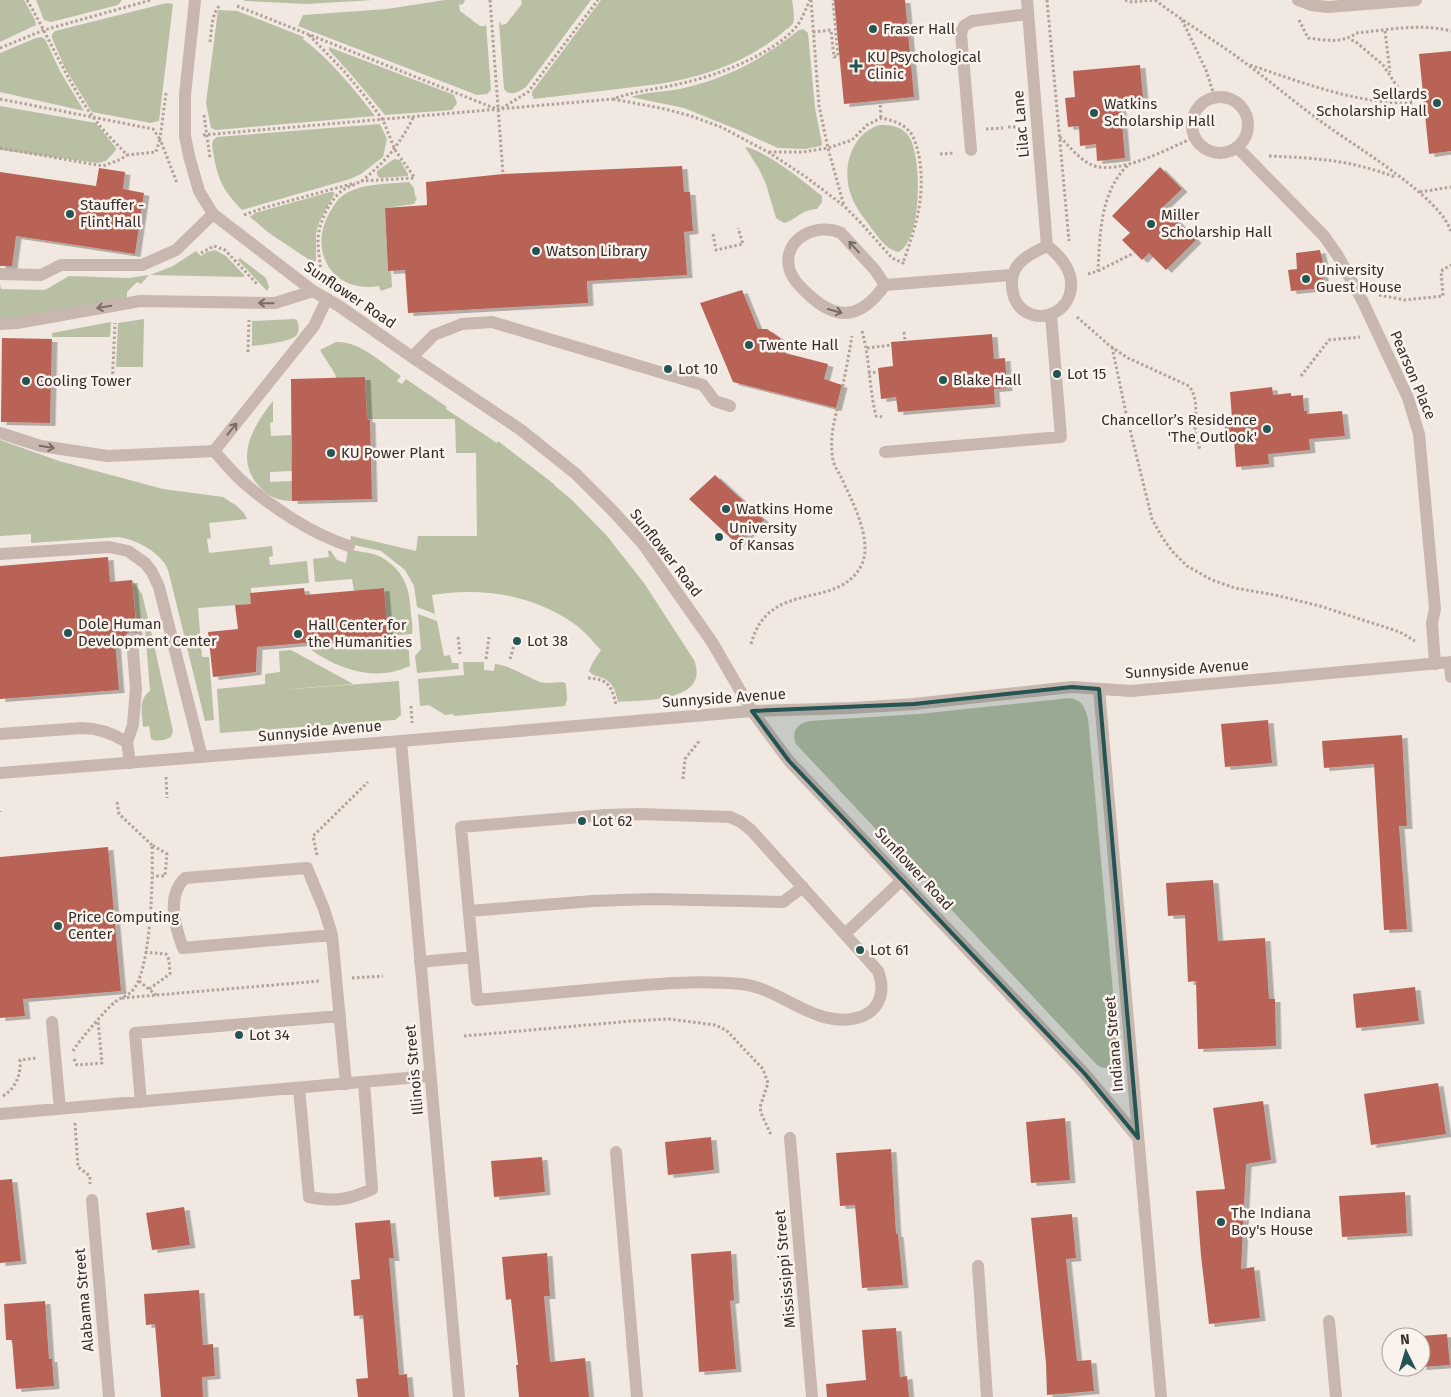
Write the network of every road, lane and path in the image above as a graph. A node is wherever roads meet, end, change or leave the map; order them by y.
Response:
1 (27, 0) edge
2 (152, 0) edge
3 (195, 0) edge
4 (490, 0) edge
5 (598, 0) edge
6 (810, 0) edge
7 (833, 0) edge
8 (1027, 0) edge
9 (1047, 0) edge
10 (1125, 0) edge
11 (1154, 0) edge
12 (1298, 0) edge
13 (1416, 0) edge
14 (1372, 2) edge
15 (220, 5) dead end
16 (237, 6) dead end
17 (1296, 13) dead end
18 (1028, 14) junction
19 (1182, 19) junction
20 (44, 30) junction
21 (1385, 31) junction
22 (1451, 31) edge
23 (813, 32) junction
24 (308, 35) junction
25 (1349, 39) junction
26 (0, 48) edge
27 (209, 49) dead end
28 (1247, 64) junction
29 (1390, 74) junction
30 (1215, 98) junction
31 (0, 99) edge
32 (613, 99) junction
33 (880, 100) dead end
34 (204, 109) dead end
35 (499, 110) junction
36 (414, 117) junction
37 (94, 118) junction
38 (881, 118) junction
39 (383, 120) junction
40 (1016, 127) dead end
41 (986, 130) dead end
42 (205, 135) junction
43 (1060, 137) junction
44 (1195, 137) junction
45 (160, 138) junction
46 (166, 138) dead end
47 (0, 148) edge
48 (828, 148) junction
49 (395, 150) junction
50 (971, 150) dead end
51 (1242, 151) junction
52 (768, 152) junction
53 (958, 153) dead end
54 (940, 154) dead end
55 (127, 155) junction
56 (211, 164) dead end
57 (1128, 165) junction
58 (504, 174) dead end
59 (1400, 178) junction
60 (361, 181) junction
61 (1451, 187) edge
62 (1419, 192) junction
63 (844, 206) junction
64 (238, 210) dead end
65 (213, 214) junction
66 (243, 216) junction
67 (251, 222) dead end
68 (1450, 223) edge
69 (738, 228) dead end
70 (1451, 232) edge
71 (713, 234) dead end
72 (1048, 246) junction
73 (1071, 247) dead end
74 (1134, 252) dead end
75 (201, 253) dead end
76 (902, 263) junction
77 (1451, 265) edge
78 (312, 267) dead end
79 (902, 268) dead end
80 (1098, 271) junction
81 (0, 274) edge
82 (1012, 274) junction
83 (1082, 276) dead end
84 (885, 285) junction
85 (260, 287) dead end
86 (1356, 290) junction
87 (313, 291) junction
88 (327, 299) junction
89 (1052, 314) junction
90 (115, 322) dead end
91 (249, 323) dead end
92 (0, 324) edge
93 (862, 331) dead end
94 (904, 332) dead end
95 (1378, 335) junction
96 (852, 336) dead end
97 (905, 341) dead end
98 (892, 345) dead end
99 (867, 348) junction
100 (1112, 348) junction
101 (248, 352) dead end
102 (412, 358) junction
103 (878, 372) dead end
104 (868, 373) junction
105 (1301, 376) dead end
106 (112, 389) dead end
107 (730, 406) dead end
108 (883, 417) dead end
109 (0, 432) edge
110 (1200, 450) dead end
111 (214, 451) junction
112 (885, 452) dead end
113 (349, 546) dead end
114 (0, 554) edge
115 (458, 637) dead end
116 (489, 637) dead end
117 (132, 639) dead end
118 (515, 642) dead end
119 (1418, 643) dead end
120 (751, 644) dead end
121 (460, 654) dead end
122 (486, 659) dead end
123 (510, 659) dead end
124 (1450, 662) edge
125 (1435, 664) junction
126 (1451, 677) edge
127 (588, 678) dead end
128 (1099, 689) junction
129 (411, 706) dead end
130 (616, 706) dead end
131 (752, 711) junction
132 (412, 723) dead end
133 (0, 734) edge
134 (700, 740) dead end
135 (401, 741) junction
136 (127, 742) junction
137 (202, 757) junction
138 (130, 762) junction
139 (0, 773) edge
140 (166, 774) dead end
141 (683, 779) dead end
142 (368, 782) dead end
143 (167, 798) dead end
144 (117, 802) dead end
145 (152, 845) junction
146 (307, 868) junction
147 (153, 876) junction
148 (902, 880) junction
149 (803, 887) junction
150 (469, 911) junction
151 (845, 934) junction
152 (332, 935) junction
153 (145, 952) junction
154 (473, 957) junction
155 (420, 962) junction
156 (383, 976) dead end
157 (337, 980) junction
158 (139, 981) junction
159 (149, 989) junction
160 (157, 995) junction
161 (121, 998) junction
162 (340, 1016) junction
163 (98, 1021) junction
164 (52, 1022) dead end
165 (464, 1036) dead end
166 (56, 1056) junction
167 (430, 1076) junction
168 (364, 1082) junction
169 (346, 1084) junction
170 (299, 1088) junction
171 (0, 1097) edge
172 (141, 1102) junction
173 (73, 1108) junction
174 (60, 1109) junction
175 (0, 1114) edge
176 (790, 1138) dead end
177 (1138, 1138) junction
178 (772, 1143) dead end
179 (616, 1152) dead end
180 (92, 1200) joint
181 (978, 1266) dead end
182 (1329, 1321) dead end
183 (109, 1397) edge
184 (459, 1397) edge
185 (637, 1397) edge
186 (812, 1397) edge
187 (987, 1397) edge
188 (1161, 1397) edge
189 (1336, 1397) edge

1 - 20 path
2 - 20 path
3 - 65 street, Sunflower Road
4 - 35 path
5 - 35 path
6 - 23 path
6 - 32 path
7 - 23 path
8 - 18 street, Lilac Lane
9 - 43 path
10 - 11 path
11 - 19 path
12 - 14 street
13 - 14 street
15 - 27 path
16 - 24 path
17 - 25 path
18 - 50 street
18 - 72 street, Lilac Lane
19 - 28 path
19 - 30 path
20 - 26 path
20 - 37 path
21 - 22 path
21 - 25 path
21 - 29 path
23 - 48 path
24 - 35 path
24 - 39 path
25 - 29 path
28 - 29 path
28 - 59 path
30 - 44 street
30 - 51 street
31 - 37 path
32 - 35 path
32 - 52 path
33 - 38 path
34 - 42 path
35 - 36 path
35 - 58 path
36 - 39 path
36 - 49 path
37 - 45 path
37 - 55 path
38 - 48 path
38 - 76 path
39 - 42 path
39 - 49 path
40 - 41 path
42 - 56 path
43 - 57 path
43 - 73 path
44 - 51 street
44 - 57 path
45 - 46 path
45 - 55 path
47 - 55 path
48 - 52 path
48 - 63 path
49 - 60 path
49 - 60 path
51 - 59 path
51 - 86 street, Pearson Place
52 - 63 path
53 - 54 path
57 - 80 path
59 - 62 path
60 - 66 path
60 - 78 path
61 - 62 path
62 - 68 path
63 - 76 path
64 - 66 path
65 - 81 street
65 - 87 street, Sunflower Road
66 - 67 path
68 - 70 path
69 - 71 path
72 - 82 street
72 - 89 street
74 - 80 path
75 - 85 path
76 - 79 path
77 - 86 path
80 - 83 path
82 - 84 street
82 - 89 street
84 -> 84 street
86 - 95 street, Pearson Place
87 - 88 street, Sunflower Road
87 -> 92 street
88 - 102 street, Sunflower Road
111 -> 88 street
89 - 100 path
89 - 112 street
90 - 106 path
91 - 101 path
93 - 99 path
94 - 97 path
95 - 105 path
95 - 125 street, Pearson Place
96 - 120 path
98 - 99 path
99 - 104 path
100 - 110 path
100 - 119 path
102 - 107 street
102 - 131 street, Sunflower Road
103 - 104 path
104 - 108 path
109 -> 111 street
111 - 113 street
114 - 137 street
115 - 121 path
116 - 122 path
117 - 136 street
118 - 123 path
124 - 125 street, Sunnyside Avenue
124 - 126 street
125 - 128 street, Sunnyside Avenue
127 - 130 path
128 - 131 street, Sunnyside Avenue
128 - 177 street, Indiana Street
129 - 132 path
131 - 135 street, Sunnyside Avenue
131 - 148 street, Sunflower Road
133 - 136 street
134 - 141 path
135 - 137 street, Sunnyside Avenue
135 - 155 street, Illinois Street
136 - 138 street
137 - 138 street, Sunnyside Avenue
138 - 139 street, Sunnyside Avenue
140 - 143 path
142 - 146 path
144 - 145 path
145 - 147 path
145 - 147 path
146 - 152 street
146 - 152 street
147 - 153 path
148 - 151 street
148 - 177 street, Sunflower Road
149 - 150 street
149 - 150 street
149 - 151 street
150 - 154 street
151 - 154 street
152 - 157 street
153 - 158 path
153 - 159 path
154 - 155 street
155 - 167 street, Illinois Street
156 - 157 path
157 - 160 path
157 - 162 street
158 - 159 path
158 - 161 path
159 - 160 path
160 - 161 path
161 - 163 path
162 - 169 street
162 - 172 street
163 - 163 path
164 - 166 street
165 - 178 path
166 - 171 path
166 - 174 street
167 - 168 street
167 - 184 street, Illinois Street
168 - 169 street
168 - 170 street
169 - 170 street
170 - 172 street
172 - 173 street
173 - 174 street
173 - 180 path
174 - 175 street
176 - 186 street, Mississippi Street
177 - 188 street, Indiana Street
179 - 185 street
180 - 183 street, Alabama Street
181 - 187 street
182 - 189 street

